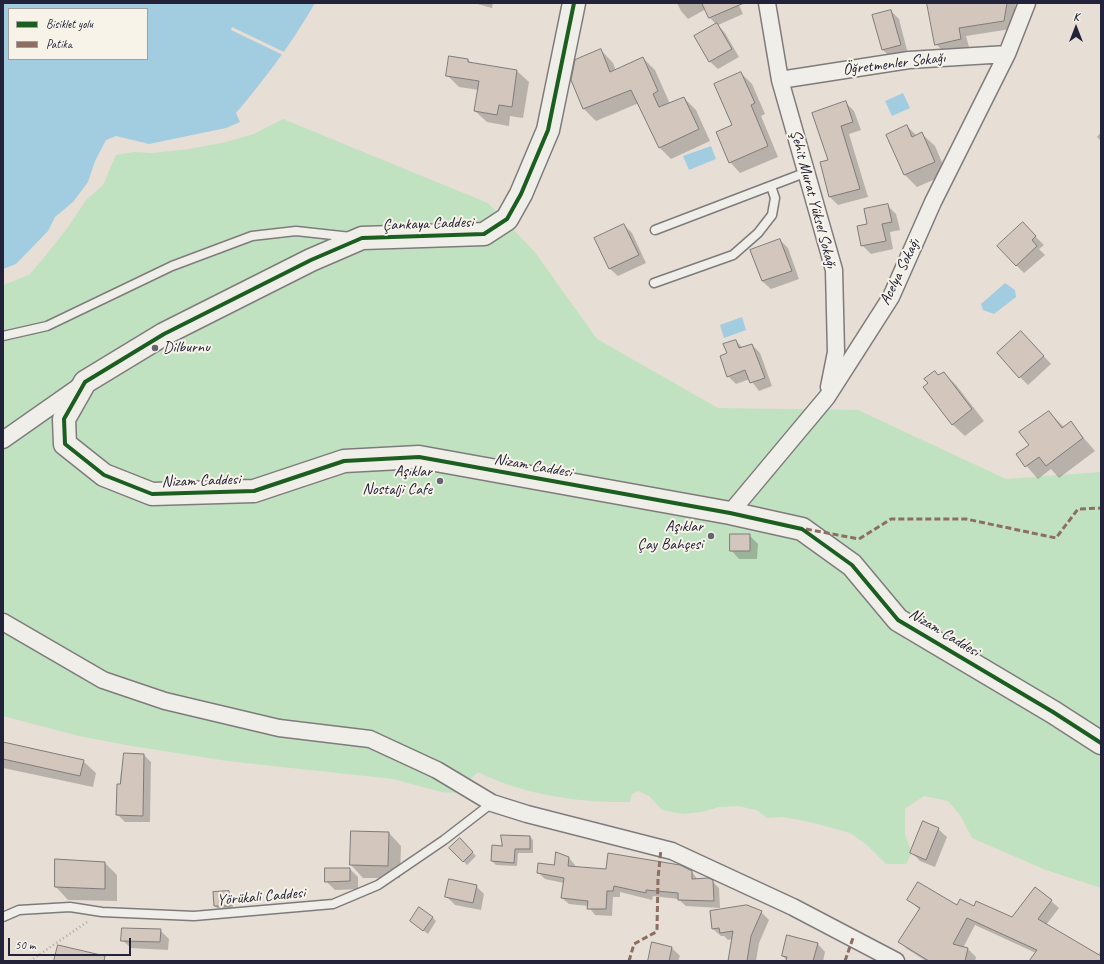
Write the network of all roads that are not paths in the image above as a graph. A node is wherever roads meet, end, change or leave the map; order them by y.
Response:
1 (574, 3) edge
2 (767, 3) edge
3 (1027, 3) edge
4 (1007, 54) junction
5 (780, 80) junction
6 (807, 172) junction
7 (771, 186) junction
8 (655, 230) dead end
9 (362, 238) junction
10 (654, 283) dead end
11 (164, 334) joint
12 (3, 336) edge
13 (85, 382) junction
14 (827, 397) junction
15 (3, 440) edge
16 (730, 513) junction
17 (3, 622) edge
18 (1101, 743) edge
19 (492, 803) junction
20 (3, 917) edge
21 (896, 961) edge

1 - 9 street, Çankaya Caddesi
2 - 5 street, Şehit Murat Yüksel Sokağı
3 - 4 street, Acelya Sokağı
4 - 5 street, Öğretmenler Sokağı
4 - 14 street, Acelya Sokağı
5 - 6 street, Şehit Murat Yüksel Sokağı
6 - 7 lane
6 - 14 street, Şehit Murat Yüksel Sokağı
7 - 8 lane
7 - 10 lane
9 - 11 street, Çankaya Caddesi
9 - 12 lane
11 - 13 street, Nizam Caddesi
13 - 15 street
13 - 16 street, Nizam Caddesi
14 - 16 street, Acelya Sokağı
16 - 18 street, Nizam Caddesi
17 - 19 street
19 - 20 lane, Yörükali Caddesi
19 - 21 street

